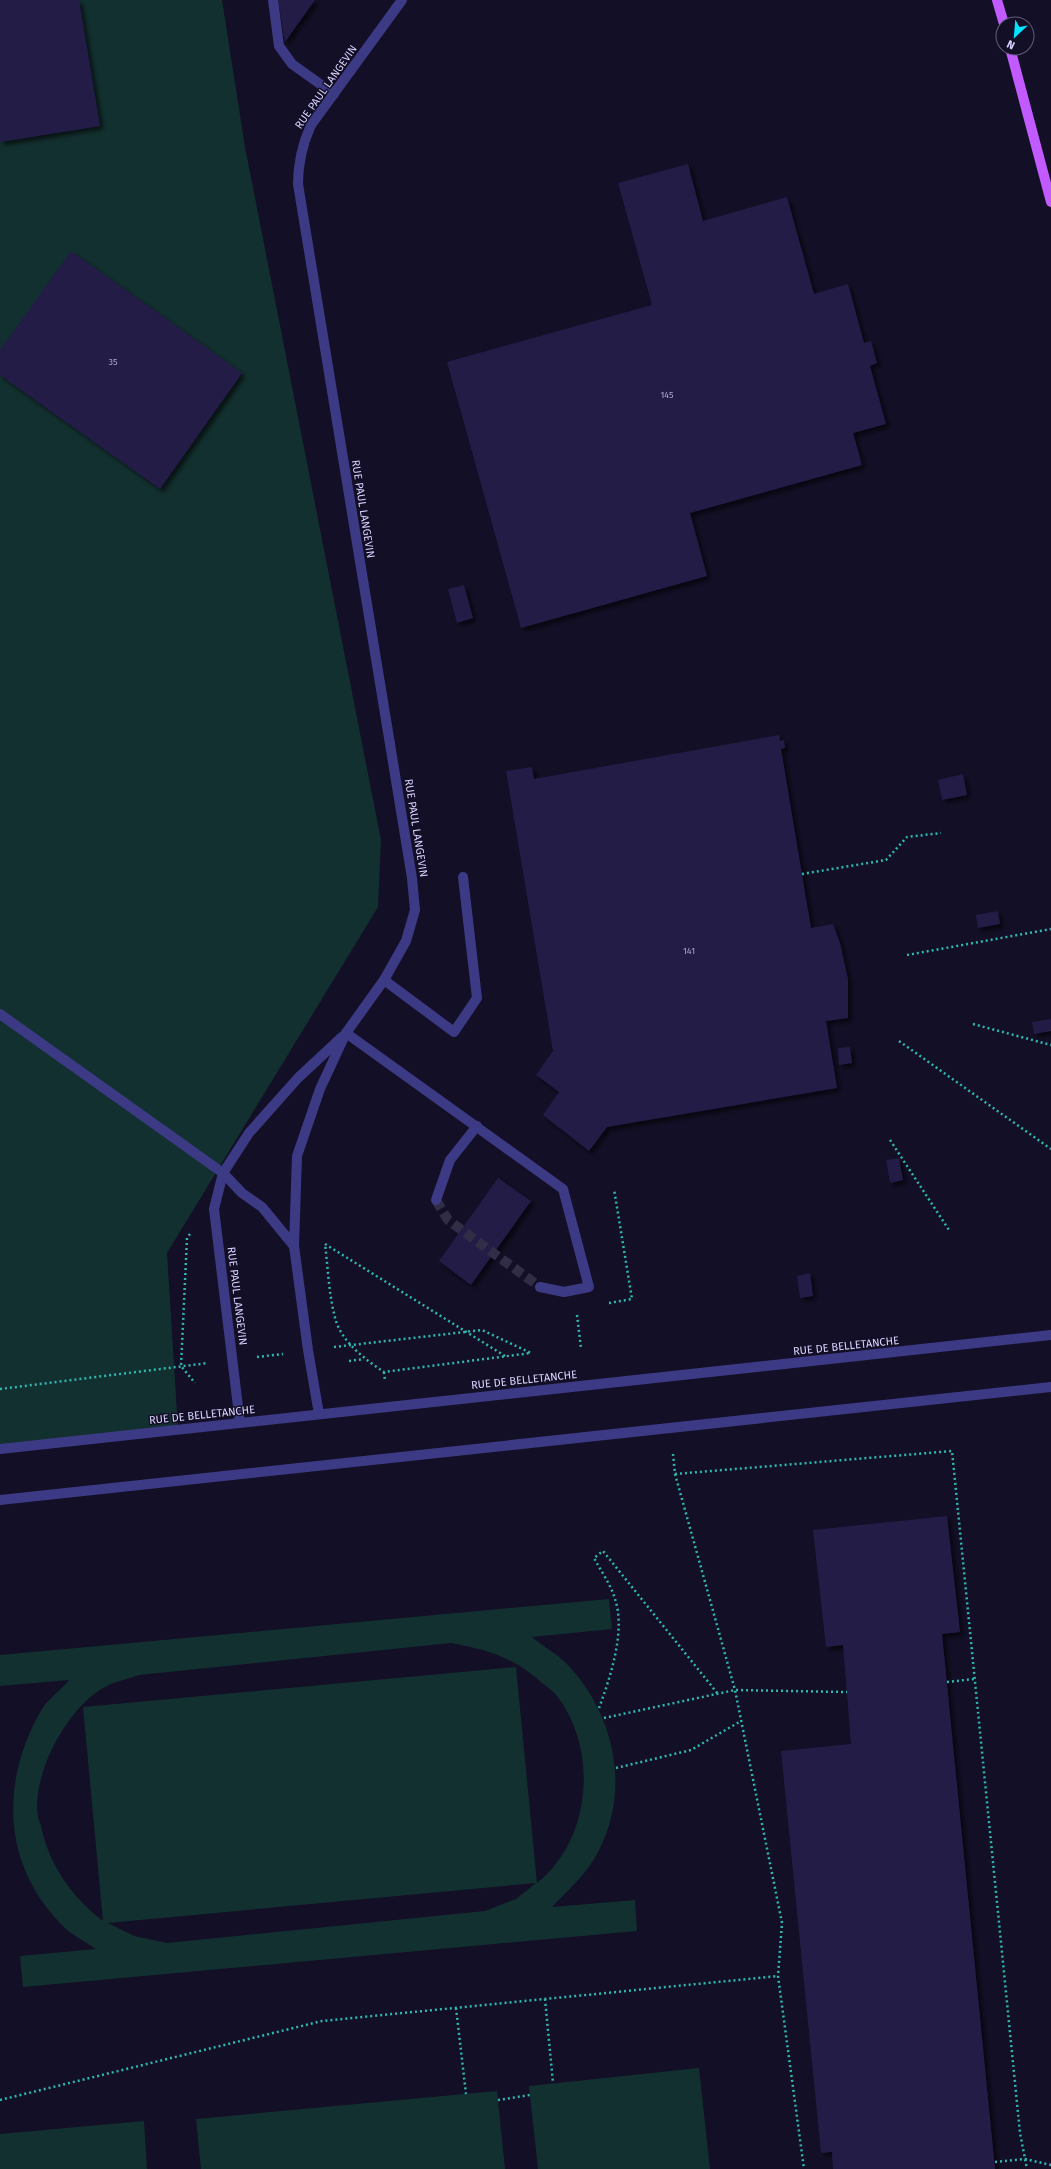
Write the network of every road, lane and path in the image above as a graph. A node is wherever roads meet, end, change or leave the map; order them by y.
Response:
1 (273, 0) edge
2 (402, 0) edge
3 (997, 0) edge
4 (1002, 16) edge
5 (1012, 56) edge
6 (334, 94) junction
7 (1051, 202) edge
8 (941, 833) dead end
9 (802, 874) dead end
10 (463, 877) dead end
11 (1051, 929) edge
12 (907, 955) dead end
13 (384, 980) junction
14 (0, 1014) edge
15 (973, 1024) dead end
16 (346, 1033) junction
17 (899, 1041) dead end
18 (1051, 1045) edge
19 (476, 1126) junction
20 (890, 1140) dead end
21 (1051, 1149) edge
22 (222, 1173) junction
23 (436, 1200) dead end
24 (214, 1209) junction
25 (949, 1230) dead end
26 (294, 1246) junction
27 (540, 1287) tunnel mouth
28 (467, 1332) junction
29 (1051, 1335) edge
30 (350, 1344) junction
31 (308, 1350) junction
32 (505, 1356) junction
33 (364, 1359) junction
34 (233, 1360) junction
35 (349, 1361) dead end
36 (181, 1366) junction
37 (195, 1383) dead end
38 (1051, 1387) edge
39 (0, 1389) edge
40 (319, 1414) junction
41 (240, 1423) junction
42 (669, 1428) junction
43 (0, 1449) edge
44 (676, 1474) junction
45 (0, 1500) edge
46 (974, 1679) junction
47 (947, 1682) dead end
48 (735, 1690) junction
49 (847, 1692) dead end
50 (718, 1694) junction
51 (599, 1708) dead end
52 (604, 1718) dead end
53 (741, 1721) junction
54 (616, 1768) dead end
55 (778, 1976) junction
56 (545, 1999) junction
57 (456, 2008) junction
58 (553, 2083) dead end
59 (466, 2094) dead end
60 (530, 2096) dead end
61 (0, 2100) edge
62 (498, 2100) dead end
63 (1025, 2159) junction
64 (995, 2162) dead end
65 (1051, 2165) edge
66 (804, 2169) edge
67 (1027, 2169) edge

1 - 6 street
2 - 6 street, RUE PAUL LANGEVIN
3 - 4 main road
5 - 7 main road
6 - 13 street, RUE PAUL LANGEVIN
8 - 9 path
10 - 13 street
11 - 12 path
13 - 16 street, RUE PAUL LANGEVIN
14 - 22 street
15 - 18 path
16 - 19 street
16 - 22 street, RUE PAUL LANGEVIN
16 - 26 street, RUE PAUL LANGEVIN
17 - 21 path
19 - 23 street
19 - 27 street
20 - 25 path
22 - 24 street, RUE PAUL LANGEVIN
22 - 26 street
24 - 34 street, RUE PAUL LANGEVIN
24 - 36 path
26 - 31 street, RUE PAUL LANGEVIN
28 - 30 path
28 - 30 path
28 - 32 path
28 - 32 path
29 - 40 street, RUE DE BELLETANCHE
30 - 31 path
30 - 33 path
31 - 34 path
31 - 40 street, RUE PAUL LANGEVIN
32 - 33 path
33 - 35 path
34 - 36 path
34 - 41 street, RUE PAUL LANGEVIN
36 - 37 path
36 - 39 path
38 - 42 street
40 - 41 street, RUE DE BELLETANCHE
41 - 43 street, RUE DE BELLETANCHE
42 - 44 path
42 - 45 street
44 - 46 path
44 - 48 path
46 - 47 path
46 - 63 path
48 - 49 path
48 - 50 path
48 - 53 path
50 - 51 path
50 - 52 path
53 - 54 path
53 - 55 path
55 - 56 path
55 - 66 path
56 - 57 path
56 - 58 path
57 - 59 path
57 - 61 path
60 - 62 path
63 - 64 path
63 - 65 path
63 - 67 path

